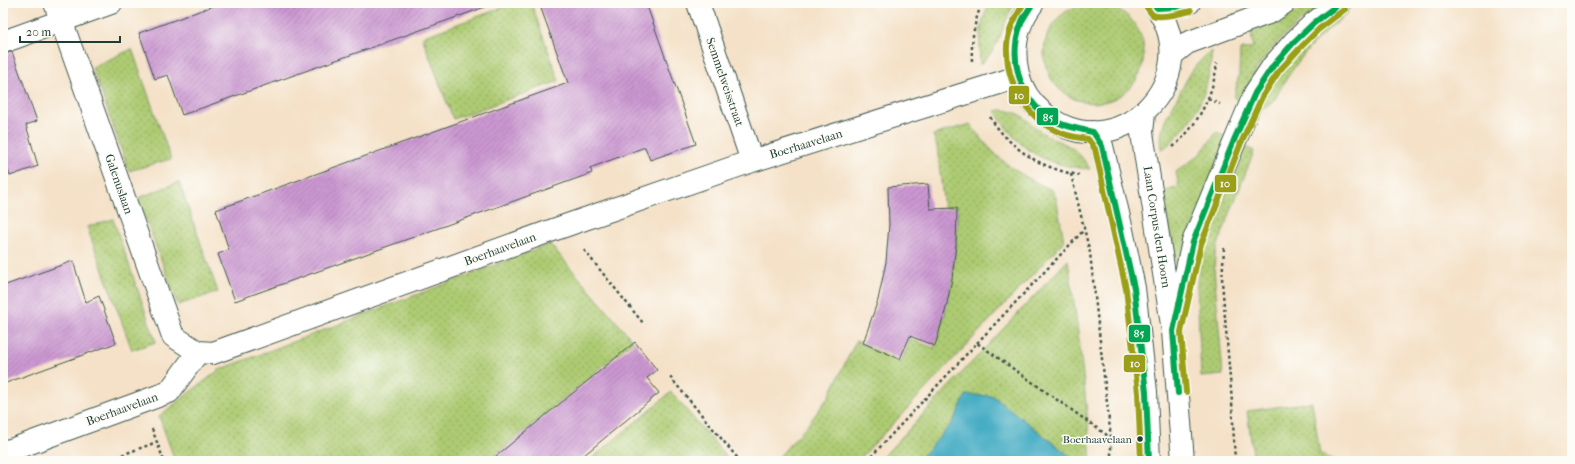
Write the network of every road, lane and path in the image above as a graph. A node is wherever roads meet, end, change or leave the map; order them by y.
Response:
1 (111, 3) edge
2 (698, 3) edge
3 (1033, 3) edge
4 (1189, 3) edge
5 (1284, 3) edge
6 (1340, 3) edge
7 (1155, 6) edge
8 (59, 12) edge
9 (1215, 33) junction
10 (3, 42) edge
11 (1172, 55) junction
12 (1018, 77) junction
13 (1144, 113) junction
14 (1093, 132) junction
15 (1170, 150) dead end
16 (752, 161) junction
17 (1071, 174) dead end
18 (565, 226) junction
19 (1084, 230) junction
20 (1226, 241) dead end
21 (644, 323) dead end
22 (1172, 331) junction
23 (977, 343) junction
24 (198, 352) junction
25 (670, 377) dead end
26 (142, 402) junction
27 (1110, 438) junction
28 (157, 442) junction
29 (3, 450) edge
30 (106, 461) edge
31 (164, 461) edge
32 (740, 461) edge
33 (867, 461) edge
34 (1111, 461) edge
35 (1149, 461) edge
36 (1183, 461) edge
37 (1235, 461) edge

1 - 8 street
2 - 16 street, Semmelweisstraat
3 - 12 street
4 - 7 street
5 - 9 street
6 - 22 street
7 - 11 street
8 - 10 street
8 - 24 street, Galenuslaan
9 - 11 street
9 - 15 path
11 - 13 street
12 - 14 street
12 - 16 street, Boerhaavelaan
13 - 14 street
13 - 22 street, Laan Corpus den Hoorn
14 - 35 street
16 - 18 street, Boerhaavelaan
17 - 19 path
18 - 21 path
18 - 24 street, Boerhaavelaan
19 - 23 path
19 - 27 path
20 - 37 path
22 - 36 street, Laan Corpus den Hoorn
23 - 27 path
23 - 33 path
24 - 26 street, Boerhaavelaan
25 - 32 path
26 - 28 path
26 - 29 street, Boerhaavelaan
27 - 34 path
28 - 30 path
28 - 31 path

